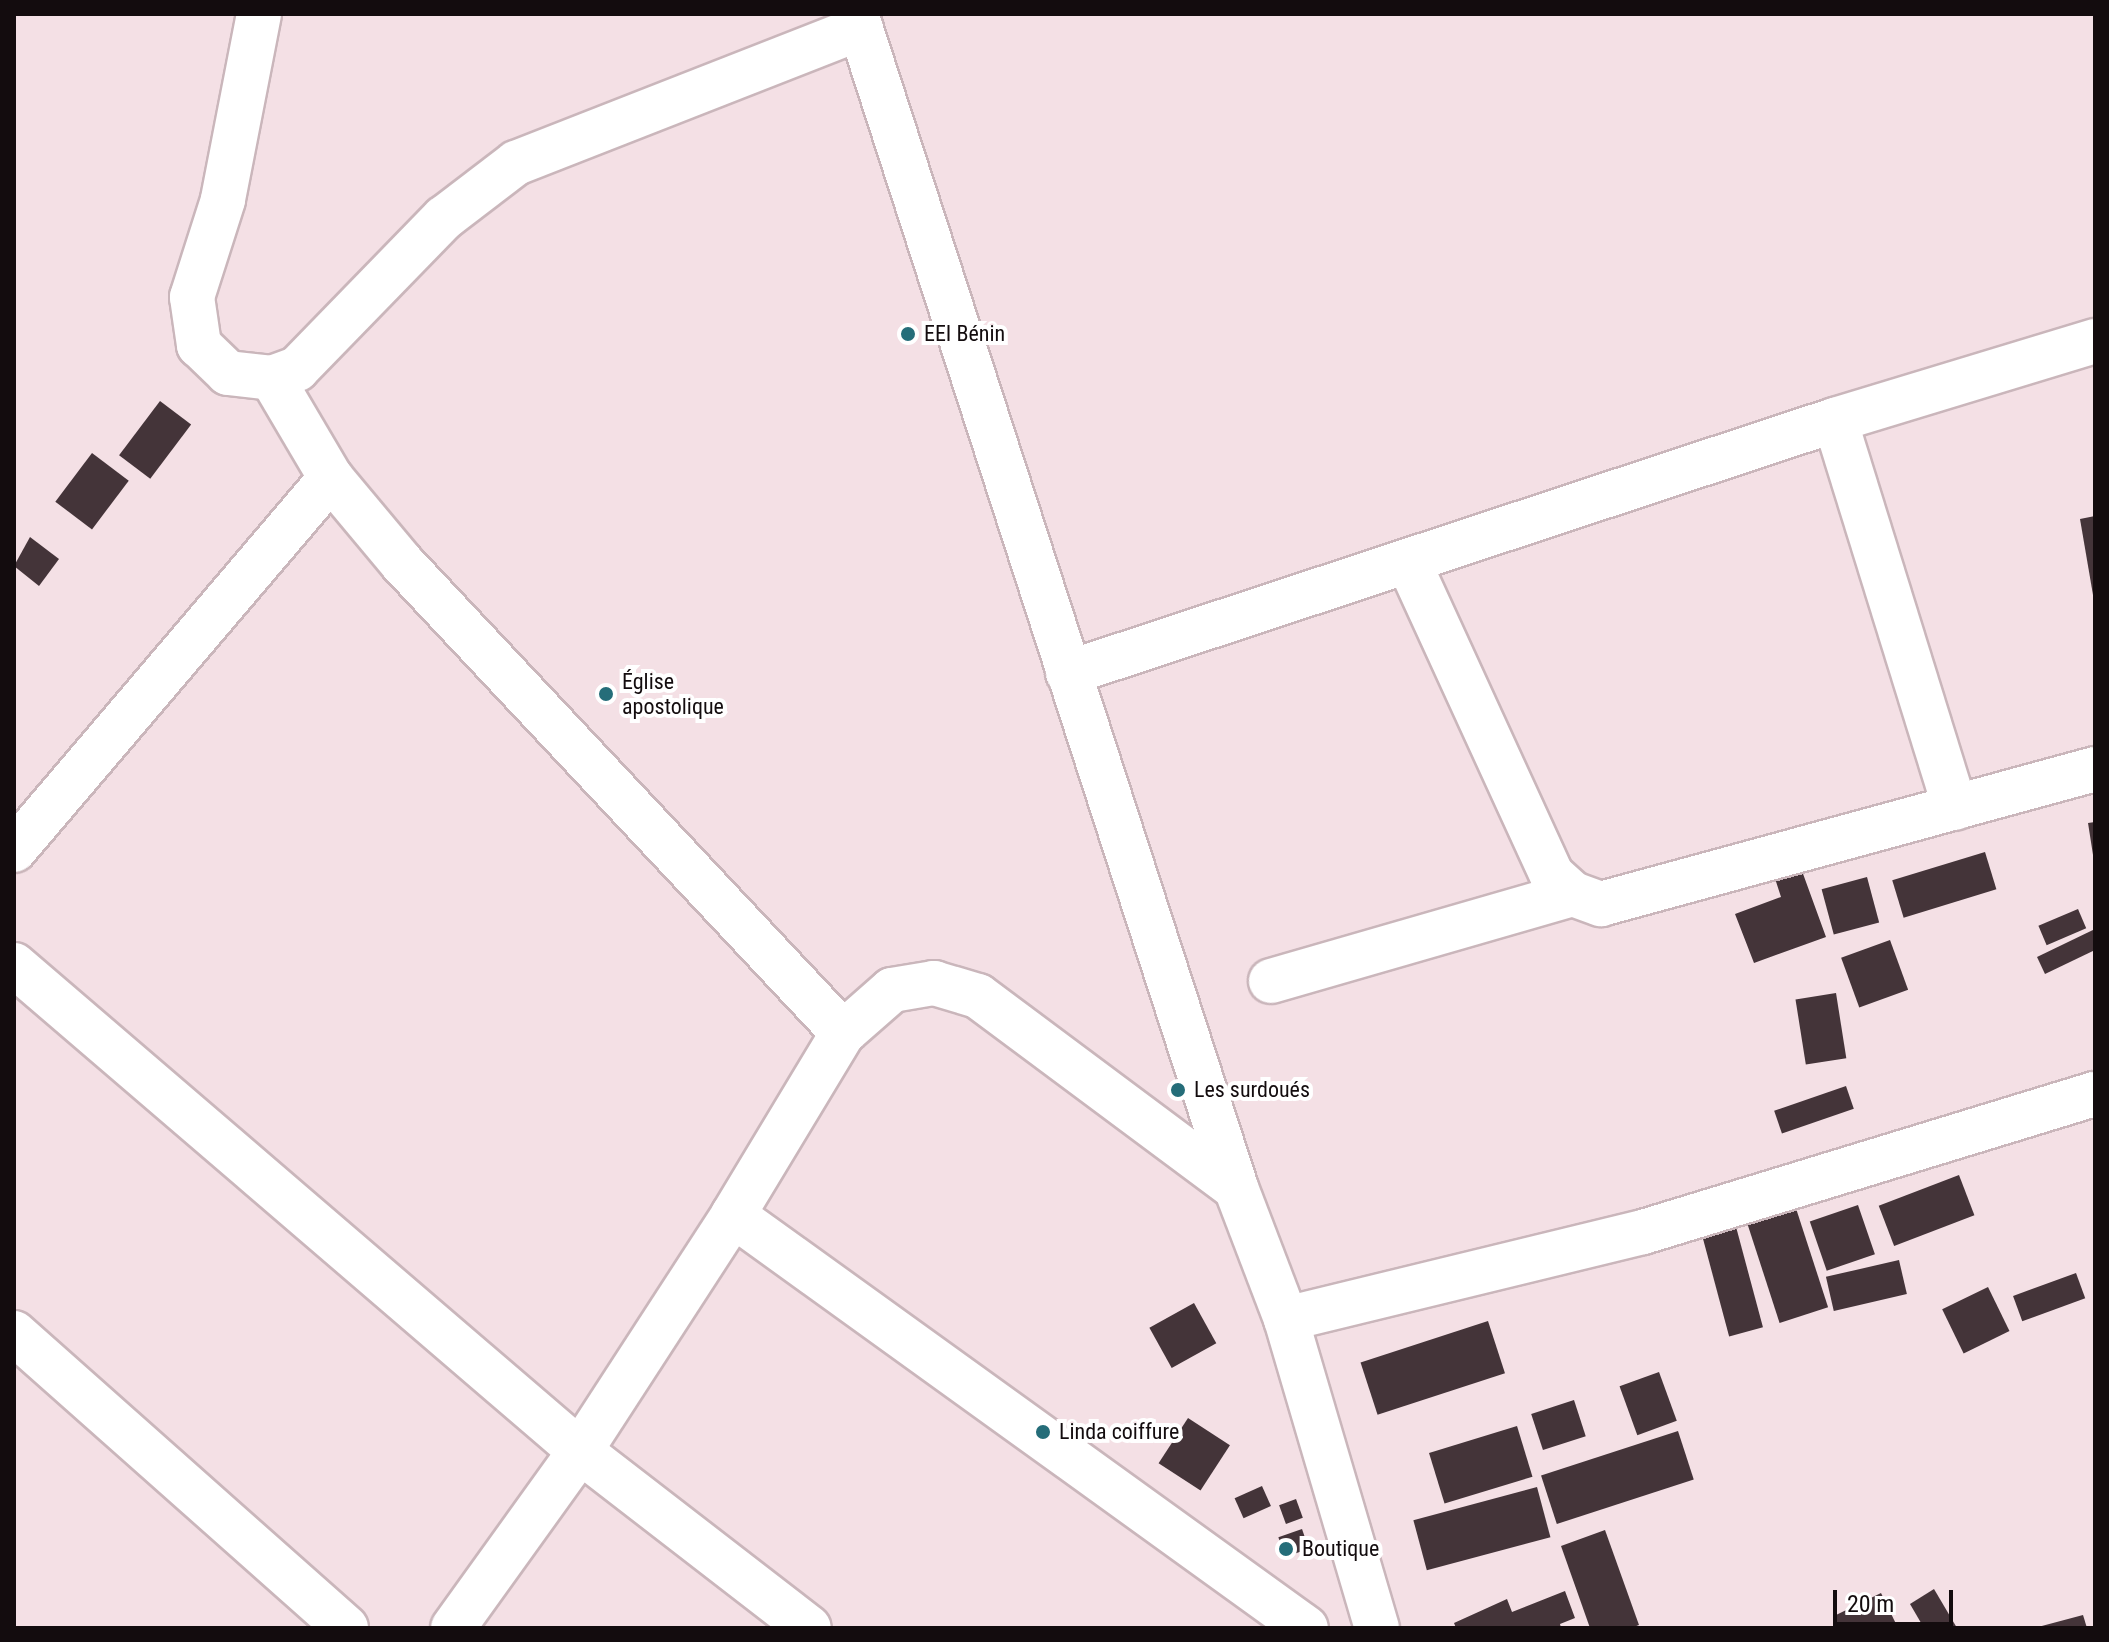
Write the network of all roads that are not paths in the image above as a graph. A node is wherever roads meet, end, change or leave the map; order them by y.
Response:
1 (259, 14) edge
2 (858, 21) edge
3 (2095, 341) edge
4 (272, 378) junction
5 (1835, 420) junction
6 (331, 478) junction
7 (1408, 561) junction
8 (1068, 673) junction
9 (2095, 769) edge
10 (1955, 808) junction
11 (14, 850) edge
12 (1573, 894) junction
13 (14, 965) edge
14 (1271, 981) dead end
15 (843, 1033) junction
16 (2095, 1094) edge
17 (1236, 1188) junction
18 (733, 1215) junction
19 (1286, 1319) junction
20 (14, 1333) edge
21 (580, 1451) junction
22 (346, 1628) edge
23 (453, 1628) edge
24 (809, 1628) edge
25 (1306, 1628) edge
26 (1377, 1628) edge

1 - 4 street
2 - 4 street
2 - 8 street
3 - 5 street
4 - 6 street
5 - 7 street
5 - 10 street
6 - 11 street
6 - 15 street
7 - 8 street
7 - 12 street
8 - 17 street
9 - 10 street
10 - 12 street
12 - 14 street
13 - 21 street
15 - 17 street
15 - 18 street
16 - 19 street
17 - 19 street
18 - 21 street
18 - 25 street
19 - 26 street
20 - 22 street
21 - 23 street
21 - 24 street

